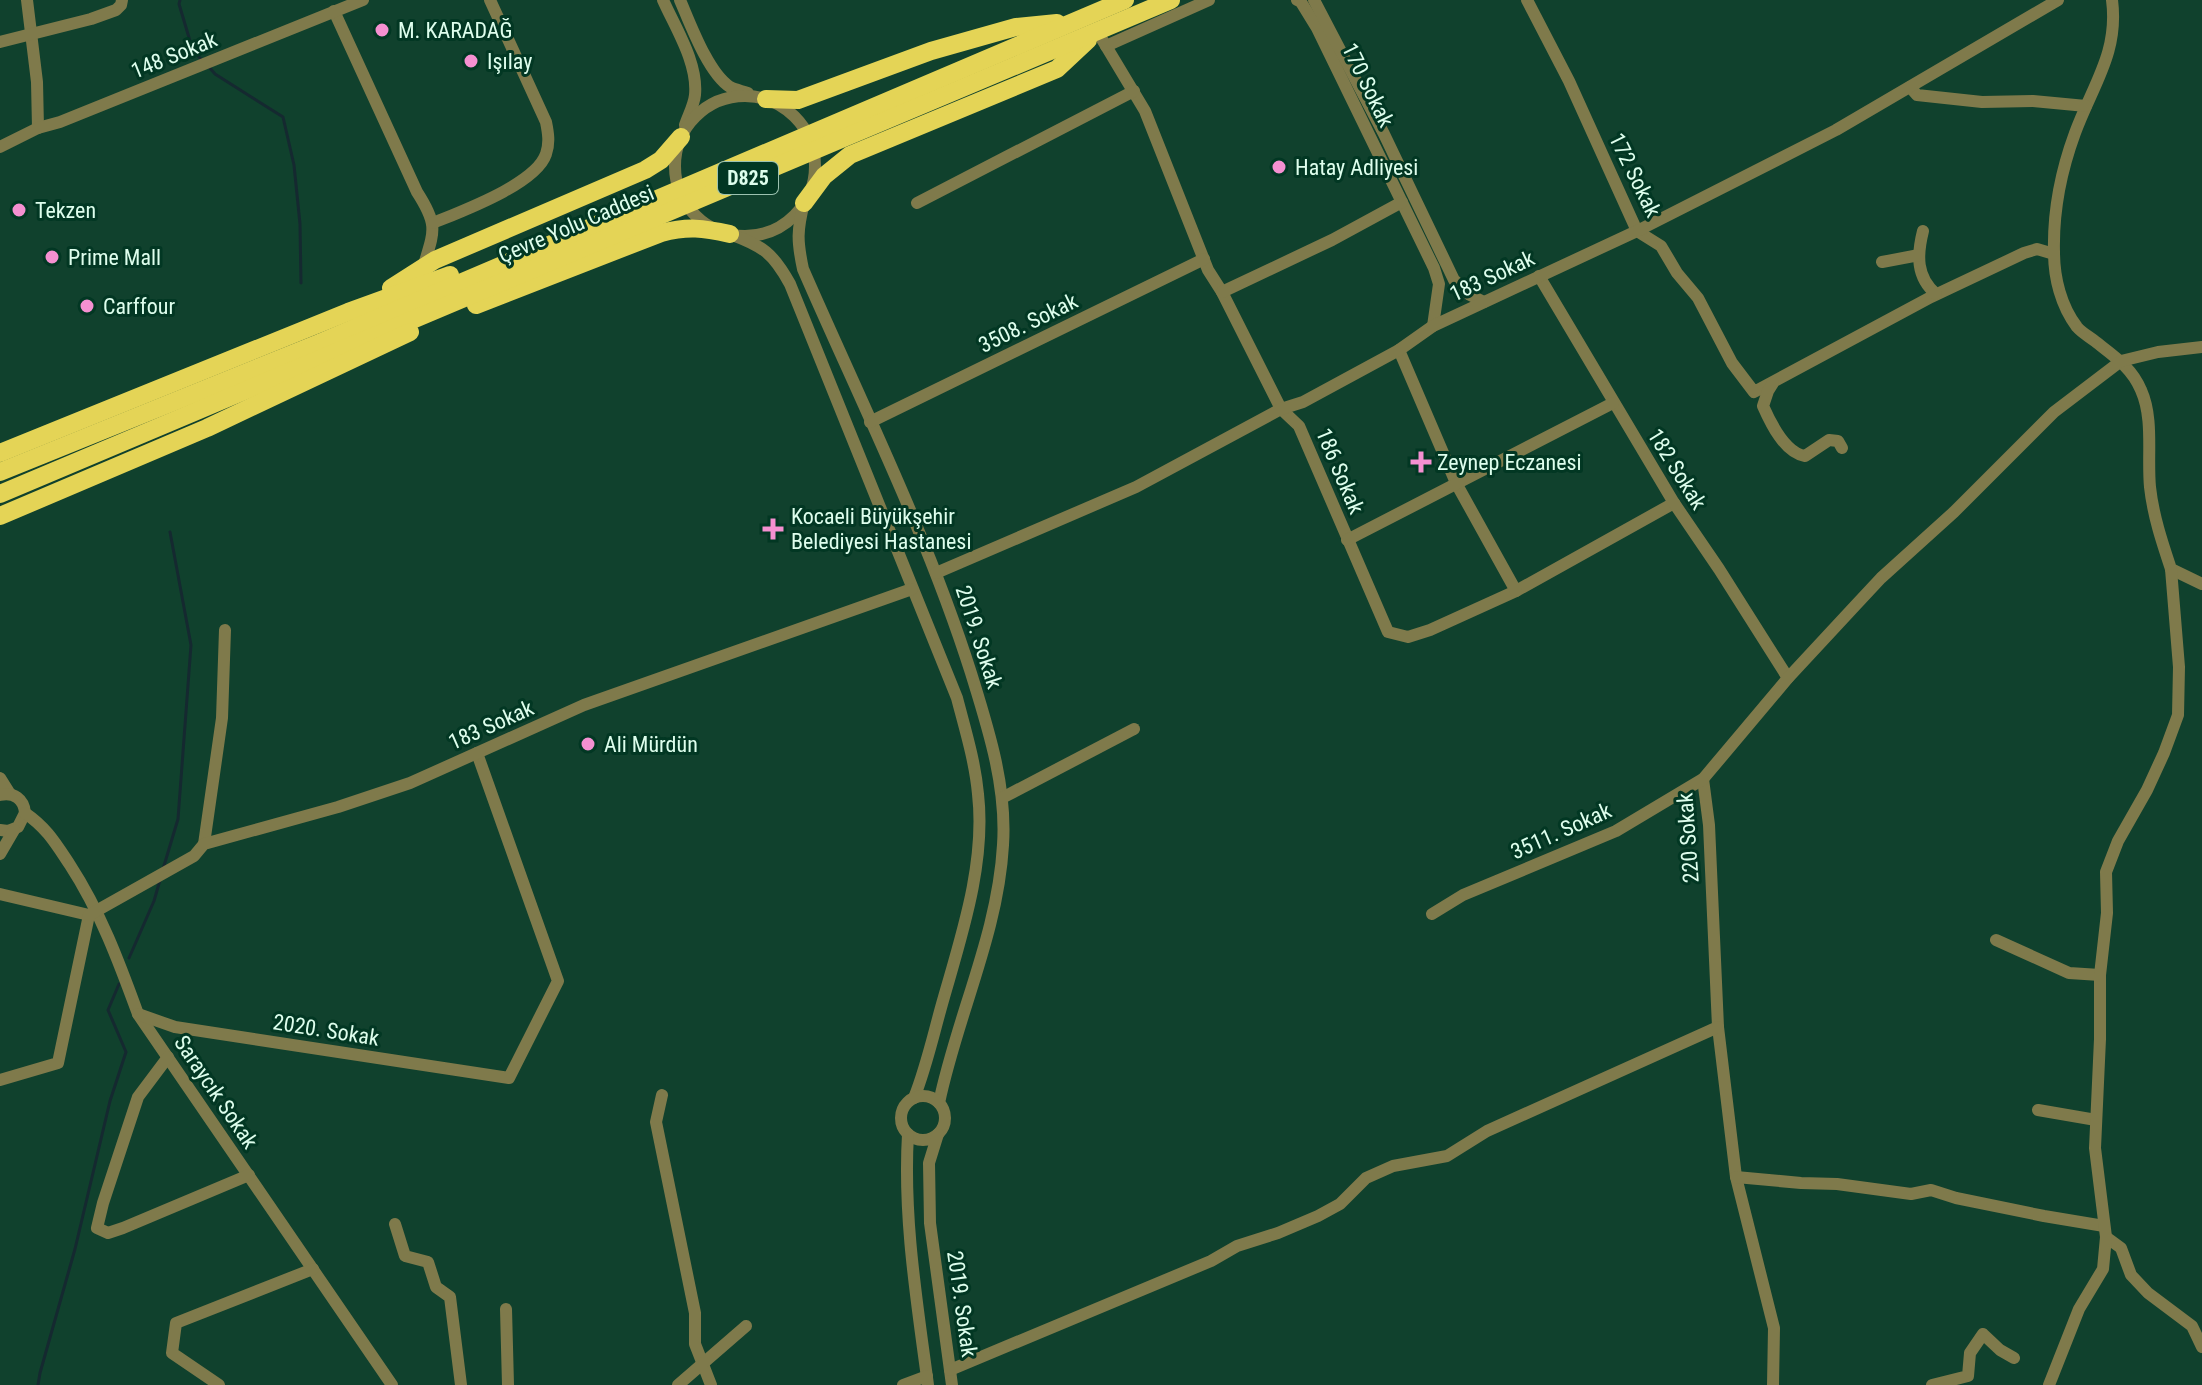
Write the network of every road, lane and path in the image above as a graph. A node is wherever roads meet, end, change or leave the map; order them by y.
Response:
1 (27, 0) edge
2 (122, 0) edge
3 (363, 0) edge
4 (490, 0) edge
5 (663, 0) edge
6 (680, 0) edge
7 (1125, 0) edge
8 (1171, 0) edge
9 (1209, 0) edge
10 (1297, 0) edge
11 (1314, 0) edge
12 (1527, 0) edge
13 (2058, 0) edge
14 (2112, 0) edge
15 (334, 11) junction
16 (1076, 21) junction
17 (30, 35) junction
18 (1102, 38) junction
19 (0, 42) edge
20 (1910, 87) junction
21 (1134, 91) junction
22 (766, 99) junction
23 (2086, 106) junction
24 (38, 128) junction
25 (681, 137) junction
26 (0, 147) edge
27 (666, 195) junction
28 (1402, 202) junction
29 (804, 203) junction
30 (917, 203) dead end
31 (433, 223) junction
32 (1637, 231) junction
33 (1923, 231) dead end
34 (730, 234) junction
35 (580, 249) junction
36 (2054, 254) junction
37 (1919, 255) junction
38 (1204, 259) junction
39 (1882, 262) dead end
40 (423, 268) junction
41 (1539, 276) junction
42 (1222, 292) junction
43 (1936, 294) junction
44 (1484, 302) junction
45 (363, 306) junction
46 (428, 323) junction
47 (1433, 326) junction
48 (2202, 347) edge
49 (322, 349) junction
50 (1399, 350) junction
51 (2121, 361) junction
52 (1775, 381) junction
53 (1613, 403) junction
54 (1281, 409) junction
55 (870, 422) junction
56 (1842, 448) dead end
57 (0, 453) edge
58 (0, 472) edge
59 (1456, 483) junction
60 (0, 494) edge
61 (1674, 503) junction
62 (0, 516) edge
63 (1347, 540) junction
64 (2171, 569) junction
65 (936, 573) junction
66 (2202, 584) edge
67 (912, 589) junction
68 (1516, 591) junction
69 (225, 630) dead end
70 (1788, 678) junction
71 (1134, 729) dead end
72 (477, 753) junction
73 (0, 778) edge
74 (1703, 779) junction
75 (5, 794) edge
76 (1002, 798) junction
77 (25, 813) junction
78 (7, 830) edge
79 (204, 844) junction
80 (0, 854) edge
81 (0, 894) edge
82 (92, 912) junction
83 (1432, 914) dead end
84 (1996, 940) dead end
85 (2100, 975) junction
86 (138, 1014) junction
87 (1718, 1027) junction
88 (168, 1057) junction
89 (0, 1080) edge
90 (662, 1095) dead end
91 (914, 1098) junction
92 (939, 1103) junction
93 (2038, 1110) dead end
94 (2096, 1120) junction
95 (908, 1134) junction
96 (938, 1134) junction
97 (249, 1175) junction
98 (1736, 1177) junction
99 (395, 1224) dead end
100 (2105, 1231) junction
101 (313, 1269) junction
102 (506, 1309) dead end
103 (746, 1326) dead end
104 (2202, 1347) edge
105 (2014, 1358) dead end
106 (703, 1364) junction
107 (950, 1370) junction
108 (927, 1380) edge
109 (219, 1385) edge
110 (392, 1385) edge
111 (461, 1385) edge
112 (508, 1385) edge
113 (678, 1385) edge
114 (711, 1385) edge
115 (903, 1385) edge
116 (952, 1385) edge
117 (1773, 1385) edge
118 (1932, 1385) edge
119 (2049, 1385) edge

1 - 17 street
2 - 17 street
3 - 15 street, 148 Sokak
4 - 31 street
5 - 25 street
6 - 22 street
7 - 16 highway, Çevre Yolu Caddesi / D825
8 - 18 highway, Çevre Yolu Caddesi / D825
9 - 18 street
10 - 28 street, 170 Sokak
11 - 44 street, 170 Sokak
12 - 32 street, 172 Sokak
13 - 20 street, 183 Sokak
14 - 23 street
15 - 24 street, 148 Sokak
15 - 31 street
16 - 22 highway
16 - 27 highway, Çevre Yolu Caddesi / D825
17 - 19 street
17 - 24 street
18 - 21 street, 186 Sokak
18 - 29 highway
18 - 35 highway, Çevre Yolu Caddesi / D825
20 - 23 street
20 - 32 street, 183 Sokak
21 - 30 street
21 - 38 street, 186 Sokak
22 - 25 street
22 - 29 street
23 - 36 street
24 - 26 street, 148 Sokak
25 - 34 street
25 - 40 highway
27 - 45 highway
27 - 49 highway, Çevre Yolu Caddesi / D825
28 - 42 street
28 - 47 street, 170 Sokak
29 - 34 street
29 - 55 street, 2019. Sokak
31 - 40 street
32 - 41 street, 183 Sokak
32 - 52 street, 172 Sokak
33 - 37 street
34 - 46 highway
34 - 67 street, 2019. Sokak
35 - 46 highway
35 - 49 highway, Çevre Yolu Caddesi / D825
36 - 43 street
36 - 51 street
37 - 39 street
37 - 43 street
38 - 42 street, 186 Sokak
38 - 55 street, 3508. Sokak
40 - 45 highway
41 - 44 street, 183 Sokak
41 - 53 street, 182 Sokak
42 - 54 street, 186 Sokak
43 - 52 street
44 - 47 street, 183 Sokak
45 - 57 highway
46 - 62 highway
47 - 50 street, 183 Sokak
48 - 51 street
49 - 58 highway, Çevre Yolu Caddesi / D825
49 - 60 highway, Çevre Yolu Caddesi / D825
50 - 54 street, 183 Sokak
50 - 59 street
51 - 64 street
51 - 70 street, 220 Sokak
52 - 56 street
53 - 59 street
53 - 61 street, 182 Sokak
54 - 63 street, 186 Sokak
54 - 65 street, 183 Sokak
55 - 65 street, 2019. Sokak
59 - 63 street
59 - 68 street
61 - 68 street, 186 Sokak
61 - 70 street, 182 Sokak
63 - 68 street, 186 Sokak
64 - 66 street
64 - 85 street
65 - 76 street, 2019. Sokak
67 - 72 street, 183 Sokak
67 - 91 street, 2019. Sokak
69 - 79 street
70 - 74 street, 220 Sokak
71 - 76 street
72 - 79 street, 183 Sokak
72 - 86 street, 2020. Sokak
73 - 75 street, Saraycık Sokak
74 - 83 street, 3511. Sokak
74 - 87 street, 220 Sokak
75 - 77 street, Saraycık Sokak
76 - 92 street, 2019. Sokak
77 - 78 street
77 - 82 street, Saraycık Sokak
78 - 80 street
79 - 82 street, 183 Sokak
81 - 82 street
82 - 86 street, Saraycık Sokak
82 - 89 street
84 - 85 street
85 - 94 street
86 - 88 street, Saraycık Sokak
87 - 98 street, 220 Sokak
87 - 107 street
88 - 97 street, Saraycık Sokak
88 - 97 street
90 - 106 street
91 - 92 street
91 - 95 street, 2019. Sokak
92 - 96 street, 2019. Sokak
93 - 94 street
94 - 100 street
95 - 96 street
95 - 108 street, 2019. Sokak
96 - 107 street, 2019. Sokak
97 - 101 street, Saraycık Sokak
98 - 100 street
98 - 117 street, 220 Sokak
99 - 111 street
100 - 104 street
100 - 119 street
101 - 109 street
101 - 110 street, Saraycık Sokak
102 - 112 street
103 - 106 street
105 - 118 street
106 - 113 street
106 - 114 street
107 - 116 street, 2019. Sokak
108 - 115 street

